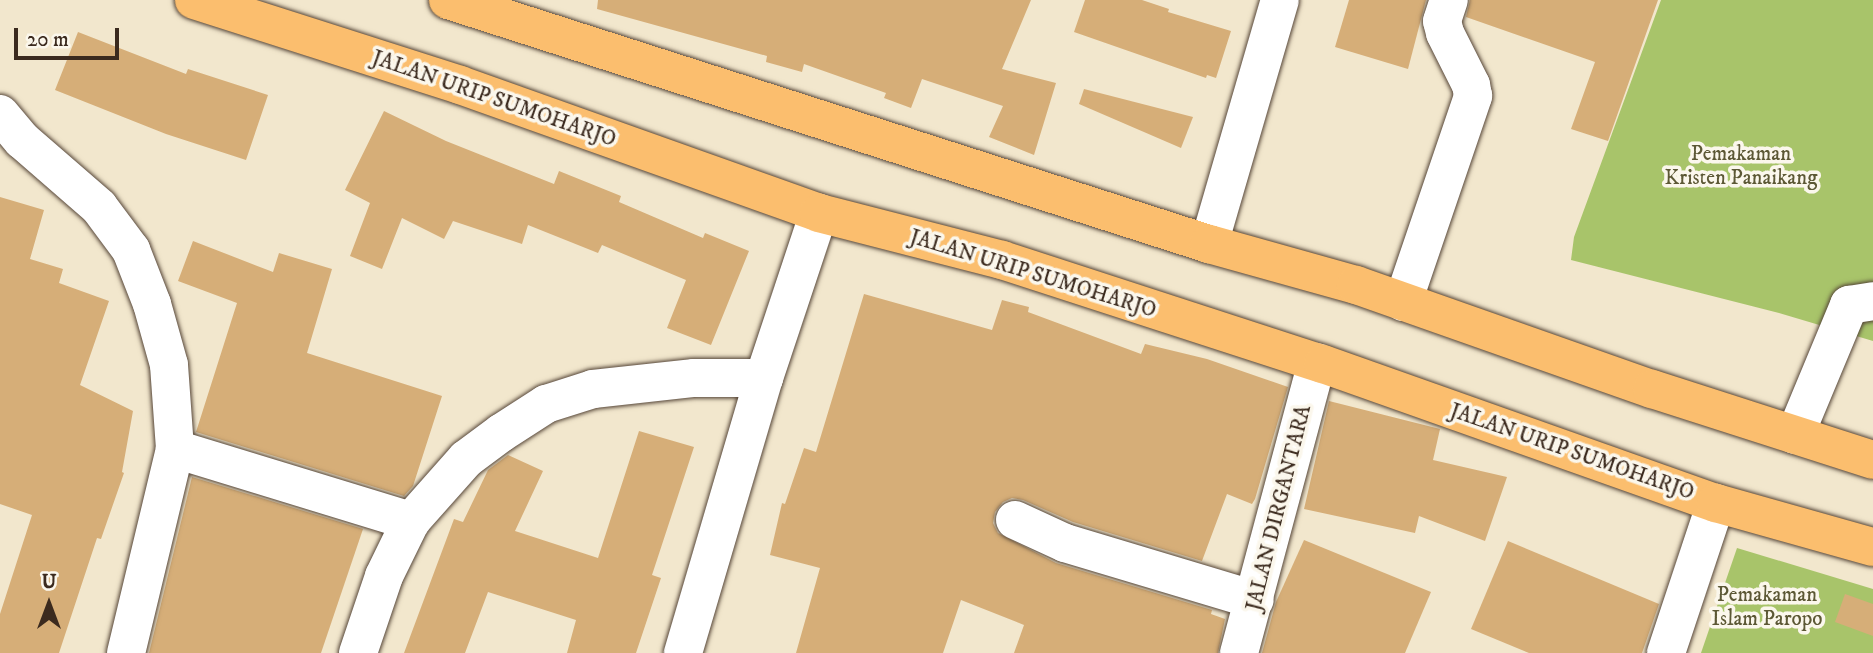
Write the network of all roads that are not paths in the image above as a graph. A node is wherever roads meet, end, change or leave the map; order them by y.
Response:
1 (194, 0) edge
2 (1280, 0) edge
3 (1449, 0) edge
4 (466, 3) edge
5 (0, 114) edge
6 (819, 213) junction
7 (1209, 244) junction
8 (1873, 301) edge
9 (1403, 302) junction
10 (1317, 362) junction
11 (764, 378) junction
12 (1795, 435) junction
13 (175, 449) junction
14 (1873, 460) edge
15 (1716, 503) junction
16 (1015, 520) dead end
17 (411, 521) junction
18 (1873, 547) edge
19 (1255, 600) junction
20 (126, 653) edge
21 (358, 653) edge
22 (683, 653) edge
23 (1239, 653) edge
24 (1666, 653) edge

1 - 6 highway, JALAN URIP SUMOHARJO
2 - 7 street
3 - 9 street
4 - 7 highway
5 - 13 street
6 - 10 highway, JALAN URIP SUMOHARJO
6 - 11 street
7 - 9 highway
8 - 12 street
9 - 12 highway
10 - 15 highway, JALAN URIP SUMOHARJO
10 - 19 street, JALAN DIRGANTARA
11 - 17 street
11 - 22 street
12 - 14 highway
13 - 17 street
13 - 20 street
15 - 18 highway, JALAN URIP SUMOHARJO
15 - 24 street
16 - 19 street
17 - 21 street
19 - 23 street, JALAN DIRGANTARA

